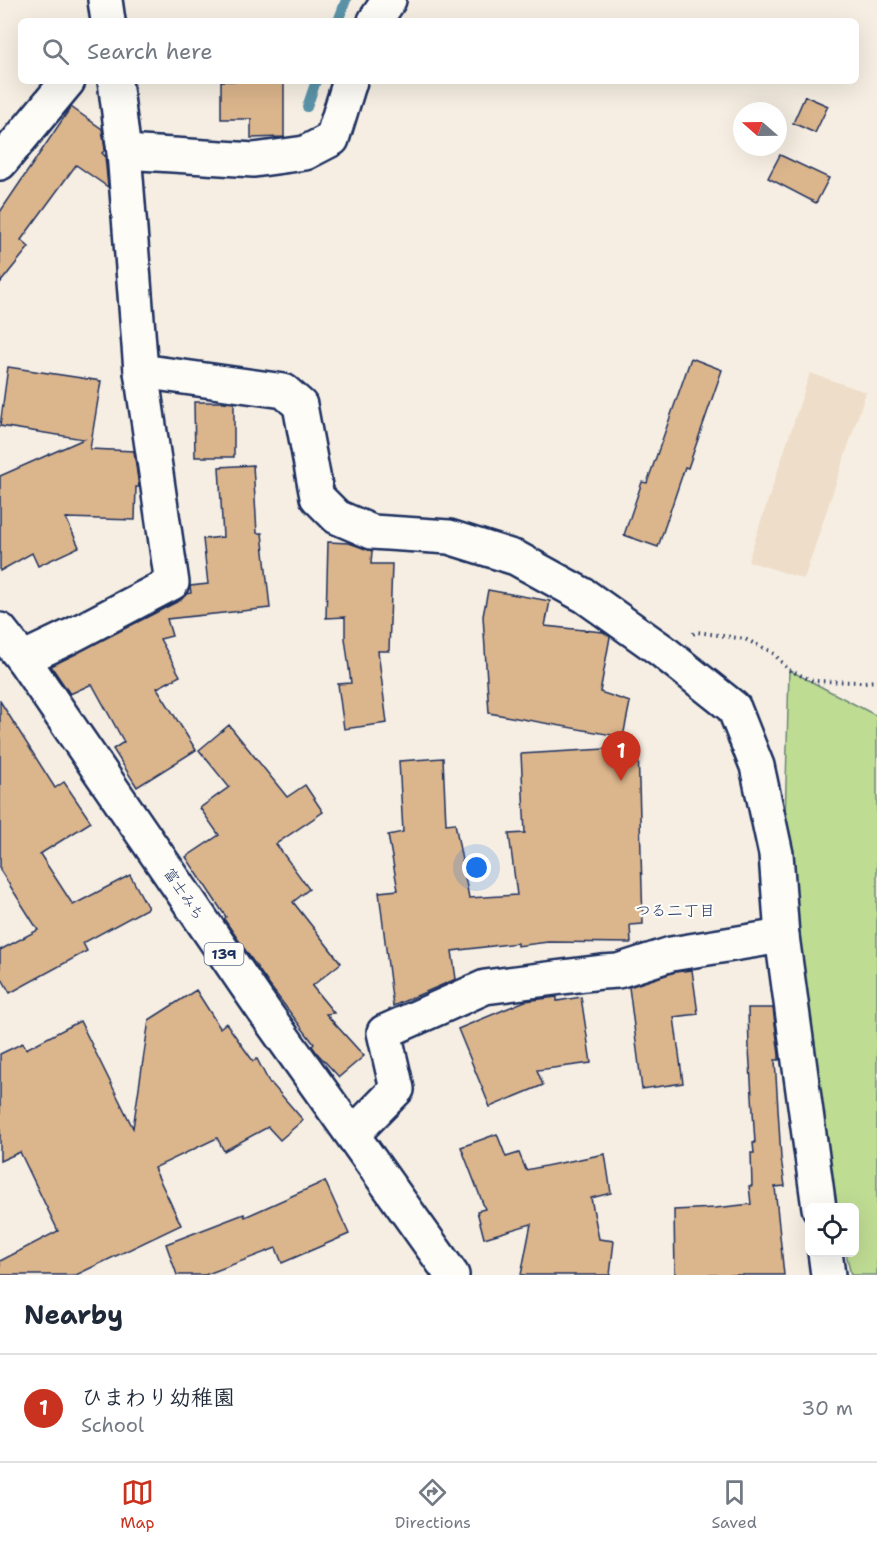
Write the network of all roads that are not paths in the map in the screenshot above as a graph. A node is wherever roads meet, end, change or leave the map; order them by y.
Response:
1 (105, 0) edge
2 (389, 0) edge
3 (108, 18) edge
4 (377, 18) edge
5 (66, 84) edge
6 (115, 84) edge
7 (349, 84) edge
8 (124, 152) junction
9 (0, 163) edge
10 (141, 371) junction
11 (0, 630) edge
12 (23, 659) junction
13 (782, 936) junction
14 (353, 1134) junction
15 (818, 1203) edge
16 (826, 1257) edge
17 (446, 1270) edge
18 (828, 1275) edge

1 - 3 main road
2 - 4 main road
5 - 9 main road
6 - 8 main road
7 - 8 main road
8 - 10 main road
10 - 12 main road
10 - 13 main road
11 - 12 main road, 富士みち / 139
12 - 14 main road, 富士みち / 139
13 - 14 main road
13 - 15 main road
14 - 17 main road, 富士みち / 139
16 - 18 main road

